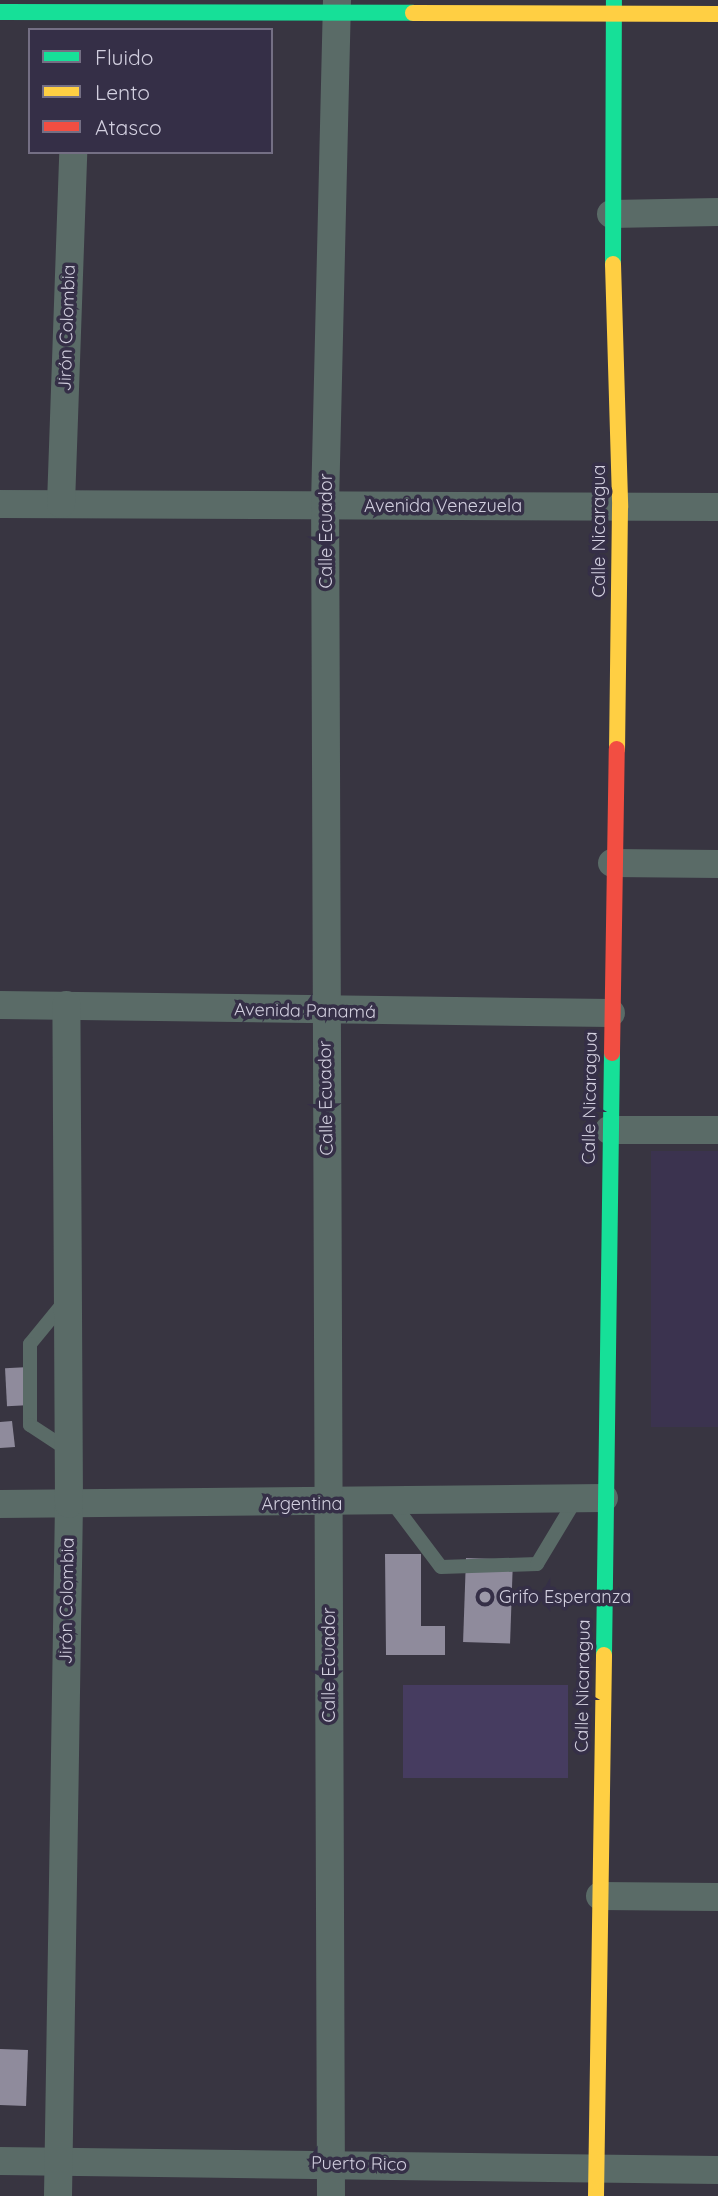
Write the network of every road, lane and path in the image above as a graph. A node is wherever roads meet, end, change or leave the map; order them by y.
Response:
1 (337, 6) edge
2 (614, 8) edge
3 (0, 12) edge
4 (77, 14) edge
5 (718, 14) edge
6 (73, 154) edge
7 (718, 212) edge
8 (611, 214) junction
9 (0, 504) edge
10 (61, 504) junction
11 (325, 505) junction
12 (620, 507) junction
13 (718, 507) edge
14 (612, 863) junction
15 (718, 864) edge
16 (0, 1005) edge
17 (66, 1005) junction
18 (325, 1013) junction
19 (611, 1013) junction
20 (609, 1130) junction
21 (718, 1130) edge
22 (68, 1299) junction
23 (68, 1450) junction
24 (590, 1498) junction
25 (392, 1502) junction
26 (0, 1504) edge
27 (69, 1504) junction
28 (330, 1504) junction
29 (600, 1896) junction
30 (718, 1897) edge
31 (0, 2161) edge
32 (58, 2161) junction
33 (331, 2163) junction
34 (596, 2168) junction
35 (718, 2170) edge
36 (58, 2196) edge
37 (331, 2196) edge
38 (596, 2196) edge

1 - 2 street
1 - 4 street
1 - 11 street, Calle Ecuador
2 - 5 street
2 - 8 street, Calle Nicaragua
3 - 4 street
6 - 10 street, Jirón Colombia
7 - 8 street
8 - 12 street, Calle Nicaragua
9 - 10 street, Avenida Venezuela
10 - 11 street, Avenida Venezuela
11 - 12 street, Avenida Venezuela
11 - 18 street, Calle Ecuador
12 - 13 street, Avenida Venezuela
12 - 14 street, Calle Nicaragua
14 - 15 street
14 - 19 street, Calle Nicaragua
16 - 17 street, Avenida Panamá
17 - 18 street, Avenida Panamá
17 - 22 street, Jirón Colombia
18 - 19 street, Avenida Panamá
18 - 28 street, Calle Ecuador
19 - 20 street, Calle Nicaragua
20 - 21 street
20 - 24 street, Calle Nicaragua
22 - 23 street, Jirón Colombia
22 - 23 lane
23 - 27 street, Jirón Colombia
24 - 25 street, Argentina
24 - 25 lane
24 - 29 street, Calle Nicaragua
25 - 28 street, Argentina
26 - 27 street, Argentina
27 - 28 street, Argentina
27 - 32 street, Jirón Colombia
28 - 33 street, Calle Ecuador
29 - 30 street
29 - 34 street, Calle Nicaragua
31 - 32 street, Puerto Rico
32 - 33 street, Puerto Rico
32 - 36 street, Jirón Colombia
33 - 34 street, Puerto Rico
33 - 37 street, Calle Ecuador
34 - 35 street, Puerto Rico
34 - 38 street, Calle Nicaragua

